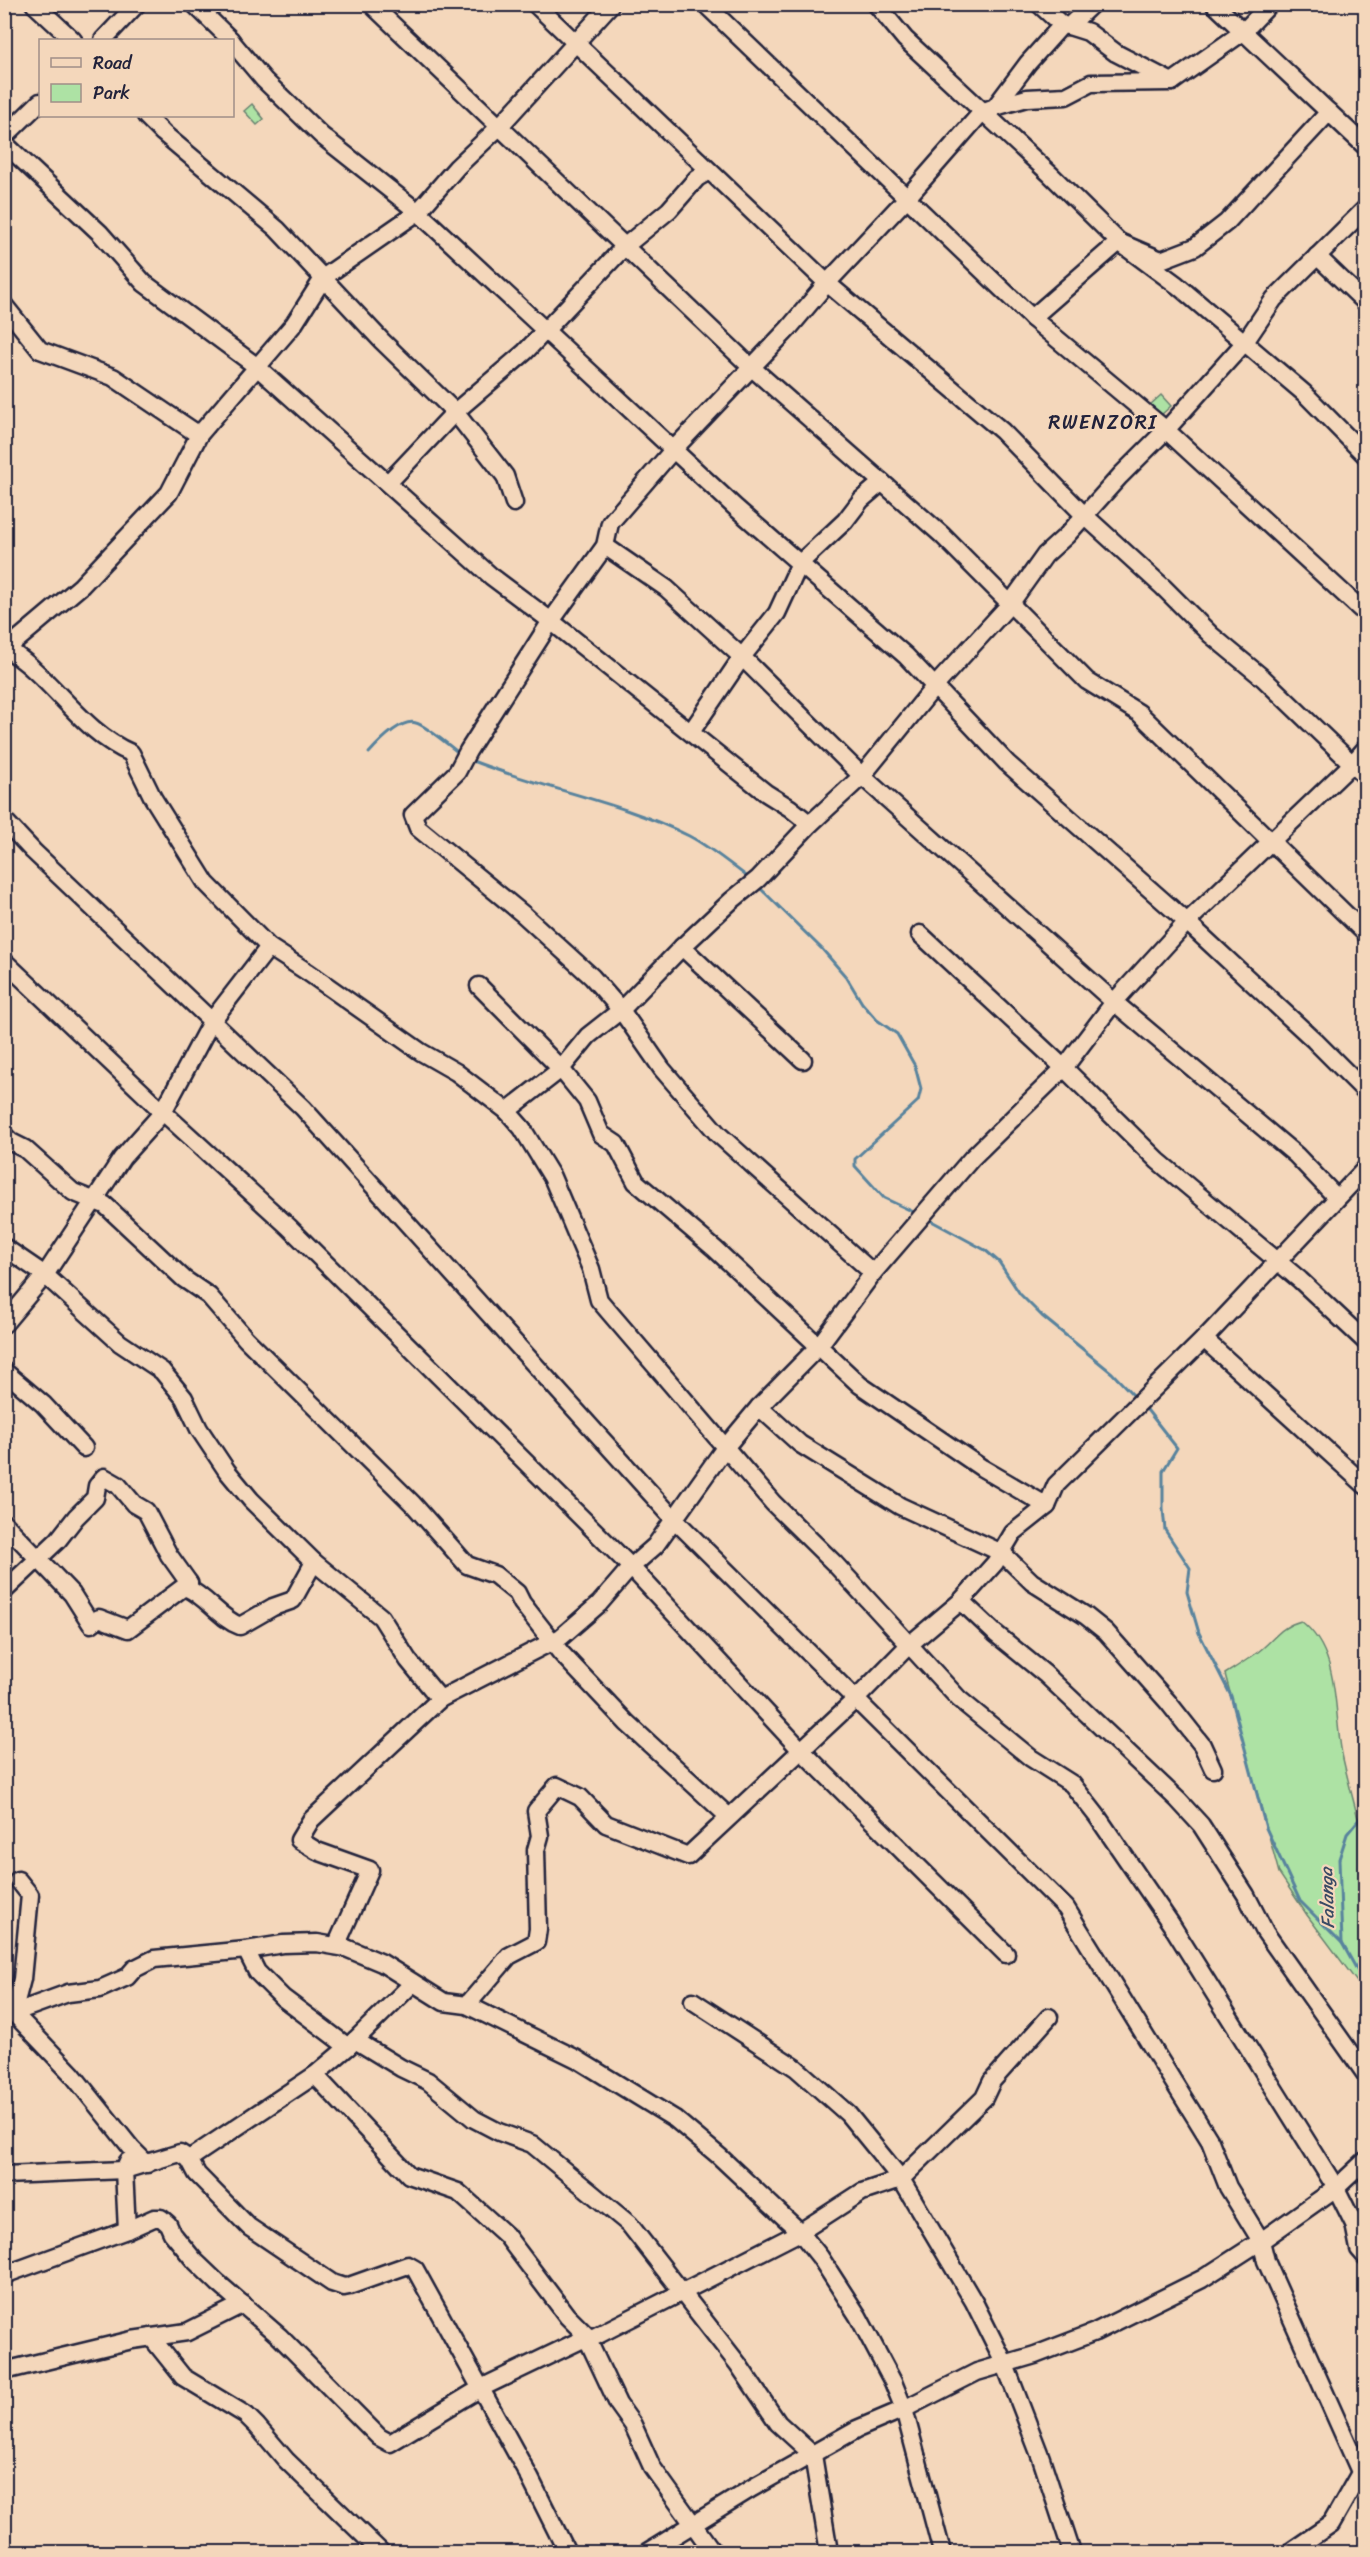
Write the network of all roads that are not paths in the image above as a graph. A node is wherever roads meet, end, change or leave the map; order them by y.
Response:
1 (34, 4) edge
2 (137, 4) edge
3 (194, 4) edge
4 (371, 4) edge
5 (535, 4) edge
6 (611, 4) edge
7 (705, 4) edge
8 (876, 4) edge
9 (1040, 4) edge
10 (1092, 4) edge
11 (1214, 4) edge
12 (1270, 4) edge
13 (1065, 26) junction
14 (1243, 32) junction
15 (72, 39) edge
16 (104, 39) edge
17 (230, 39) edge
18 (234, 43) edge
19 (575, 43) junction
20 (1173, 82) junction
21 (39, 103) edge
22 (988, 109) junction
23 (1329, 112) junction
24 (147, 117) edge
25 (499, 127) junction
26 (4, 137) edge
27 (4, 143) edge
28 (1365, 147) edge
29 (709, 171) junction
30 (906, 199) junction
31 (1365, 208) edge
32 (418, 212) junction
33 (1119, 243) junction
34 (624, 247) junction
35 (1317, 256) junction
36 (324, 277) junction
37 (827, 283) junction
38 (1365, 303) edge
39 (4, 305) edge
40 (1032, 318) junction
41 (545, 330) junction
42 (1245, 342) junction
43 (256, 366) junction
44 (751, 368) junction
45 (455, 412) junction
46 (1166, 430) junction
47 (199, 435) junction
48 (673, 450) junction
49 (1365, 456) edge
50 (882, 482) junction
51 (388, 483) junction
52 (514, 503) dead end
53 (1084, 515) junction
54 (605, 546) junction
55 (800, 563) junction
56 (1010, 604) junction
57 (1365, 614) edge
58 (550, 621) junction
59 (6, 648) edge
60 (742, 657) junction
61 (935, 686) junction
62 (691, 732) junction
63 (1365, 748) edge
64 (1352, 764) junction
65 (862, 776) junction
66 (1365, 777) edge
67 (4, 820) edge
68 (810, 825) junction
69 (1271, 842) junction
70 (1187, 922) junction
71 (920, 934) dead end
72 (1365, 934) edge
73 (269, 947) junction
74 (681, 947) junction
75 (4, 961) edge
76 (479, 986) dead end
77 (1114, 1002) junction
78 (621, 1010) junction
79 (211, 1022) junction
80 (803, 1060) dead end
81 (1064, 1068) junction
82 (561, 1069) junction
83 (1365, 1092) edge
84 (507, 1111) junction
85 (163, 1112) junction
86 (4, 1136) edge
87 (1365, 1168) edge
88 (1337, 1198) junction
89 (93, 1200) junction
90 (4, 1247) edge
91 (1278, 1261) junction
92 (873, 1273) junction
93 (45, 1275) junction
94 (4, 1324) edge
95 (1204, 1339) junction
96 (1365, 1342) edge
97 (818, 1347) junction
98 (4, 1371) edge
99 (759, 1407) junction
100 (84, 1448) dead end
101 (724, 1449) junction
102 (1365, 1486) edge
103 (1047, 1506) junction
104 (673, 1518) junction
105 (4, 1522) edge
106 (1002, 1553) junction
107 (38, 1560) junction
108 (314, 1562) junction
109 (631, 1568) junction
110 (189, 1583) junction
111 (4, 1591) edge
112 (961, 1601) junction
113 (558, 1644) junction
114 (909, 1645) junction
115 (440, 1699) junction
116 (856, 1700) junction
117 (800, 1749) junction
118 (1213, 1769) dead end
119 (729, 1817) junction
120 (18, 1880) dead end
121 (336, 1946) junction
122 (246, 1950) junction
123 (1006, 1954) dead end
124 (412, 1983) junction
125 (693, 2001) dead end
126 (467, 2005) junction
127 (9, 2008) edge
128 (1049, 2017) dead end
129 (352, 2043) junction
130 (315, 2075) junction
131 (1365, 2075) edge
132 (132, 2150) junction
133 (189, 2159) junction
134 (1365, 2160) edge
135 (147, 2164) junction
136 (124, 2170) junction
137 (4, 2175) edge
138 (901, 2179) junction
139 (1336, 2188) junction
140 (127, 2230) junction
141 (800, 2232) junction
142 (1261, 2241) junction
143 (1365, 2257) edge
144 (4, 2275) edge
145 (682, 2293) junction
146 (243, 2304) junction
147 (151, 2337) junction
148 (587, 2340) junction
149 (1004, 2362) junction
150 (4, 2371) edge
151 (481, 2388) junction
152 (904, 2409) junction
153 (813, 2455) junction
154 (1363, 2479) edge
155 (695, 2525) junction
156 (381, 2553) edge
157 (567, 2553) edge
158 (648, 2553) edge
159 (713, 2553) edge
160 (829, 2553) edge
161 (942, 2553) edge
162 (1072, 2553) edge
163 (1290, 2553) edge

1 - 15 street
2 - 16 street
3 - 17 street
4 - 25 street
5 - 19 street
6 - 19 street
7 - 30 street
8 - 22 street
9 - 13 street
10 - 13 street
11 - 14 street
12 - 14 street
13 - 20 street
13 - 22 street
14 - 20 street
14 - 23 street
18 - 32 street
19 - 25 street
19 - 29 street
20 - 22 street
21 - 26 street
22 - 30 street
22 - 33 street
23 - 28 street
23 - 33 street
24 - 36 street
25 - 32 street
25 - 34 street
27 - 43 street
29 - 34 street
29 - 37 street
30 - 37 street
30 - 40 street
31 - 35 street
32 - 36 street
32 - 41 street
33 - 40 street
33 - 42 street
34 - 41 street
34 - 44 street
35 - 38 street
35 - 42 street
36 - 43 street
36 - 45 street
37 - 44 street
37 - 53 street
39 - 47 street
40 - 46 street
41 - 45 street
41 - 48 street
42 - 46 street
42 - 49 street
43 - 47 street
43 - 51 street
44 - 48 street
44 - 50 street
45 - 51 street
45 - 52 street
46 - 53 street
46 - 57 street
47 - 59 street
48 - 54 street
48 - 55 street
50 - 55 street
50 - 56 street
51 - 58 street
53 - 56 street
53 - 64 street
54 - 58 street
54 - 60 street
55 - 60 street
55 - 61 street
56 - 61 street
56 - 69 street
58 - 62 street
58 - 78 street
59 - 73 street
60 - 62 street
60 - 65 street
61 - 65 street
61 - 70 street
62 - 68 street
63 - 64 street
64 - 66 street
64 - 69 street
65 - 68 street
65 - 77 street
67 - 79 street
68 - 74 street
69 - 70 street
69 - 72 street
70 - 77 street
70 - 83 street
71 - 81 street
73 - 79 street
73 - 84 street
74 - 78 street
74 - 80 street
75 - 85 street
76 - 82 street
77 - 81 street
77 - 88 street
78 - 82 street
78 - 92 street
79 - 85 street
79 - 104 street
81 - 91 street
81 - 92 street
82 - 84 street
82 - 97 street
84 - 101 street
85 - 89 street
85 - 109 street
86 - 89 street
87 - 88 street
88 - 91 street
89 - 93 street
89 - 113 street
90 - 93 street
91 - 95 street
91 - 96 street
92 - 97 street
93 - 94 street
93 - 108 street
95 - 102 street
95 - 103 street
97 - 99 street
97 - 103 street
98 - 100 street
99 - 101 street
99 - 106 street
101 - 104 street
101 - 114 street
103 - 106 street
104 - 109 street
104 - 116 street
105 - 107 street
106 - 112 street
106 - 118 street
107 - 110 street
107 - 110 street
107 - 111 street
108 - 110 street
108 - 115 street
109 - 113 street
109 - 117 street
112 - 114 street
112 - 131 street
113 - 115 street
113 - 119 street
114 - 116 street
114 - 139 street
115 - 121 street
116 - 117 street
116 - 142 street
117 - 119 street
117 - 123 street
119 - 126 street
120 - 127 street
121 - 122 street
121 - 124 street
122 - 127 street
122 - 129 street
124 - 126 street
124 - 129 street
125 - 138 street
126 - 141 street
127 - 132 street
128 - 138 street
129 - 130 street
129 - 145 street
130 - 133 street
130 - 148 street
132 - 135 street
132 - 136 street
133 - 135 street
133 - 151 street
134 - 139 street
135 - 136 street
136 - 137 street
136 - 140 street
138 - 141 street
138 - 149 street
139 - 142 street
139 - 143 street
140 - 144 street
140 - 146 street
141 - 145 street
141 - 152 street
142 - 149 street
142 - 154 street
145 - 148 street
145 - 153 street
146 - 147 street
146 - 151 street
147 - 150 street
147 - 156 street
148 - 151 street
148 - 155 street
149 - 152 street
149 - 162 street
151 - 157 street
152 - 153 street
152 - 161 street
153 - 155 street
153 - 160 street
154 - 163 street
155 - 158 street
155 - 159 street

